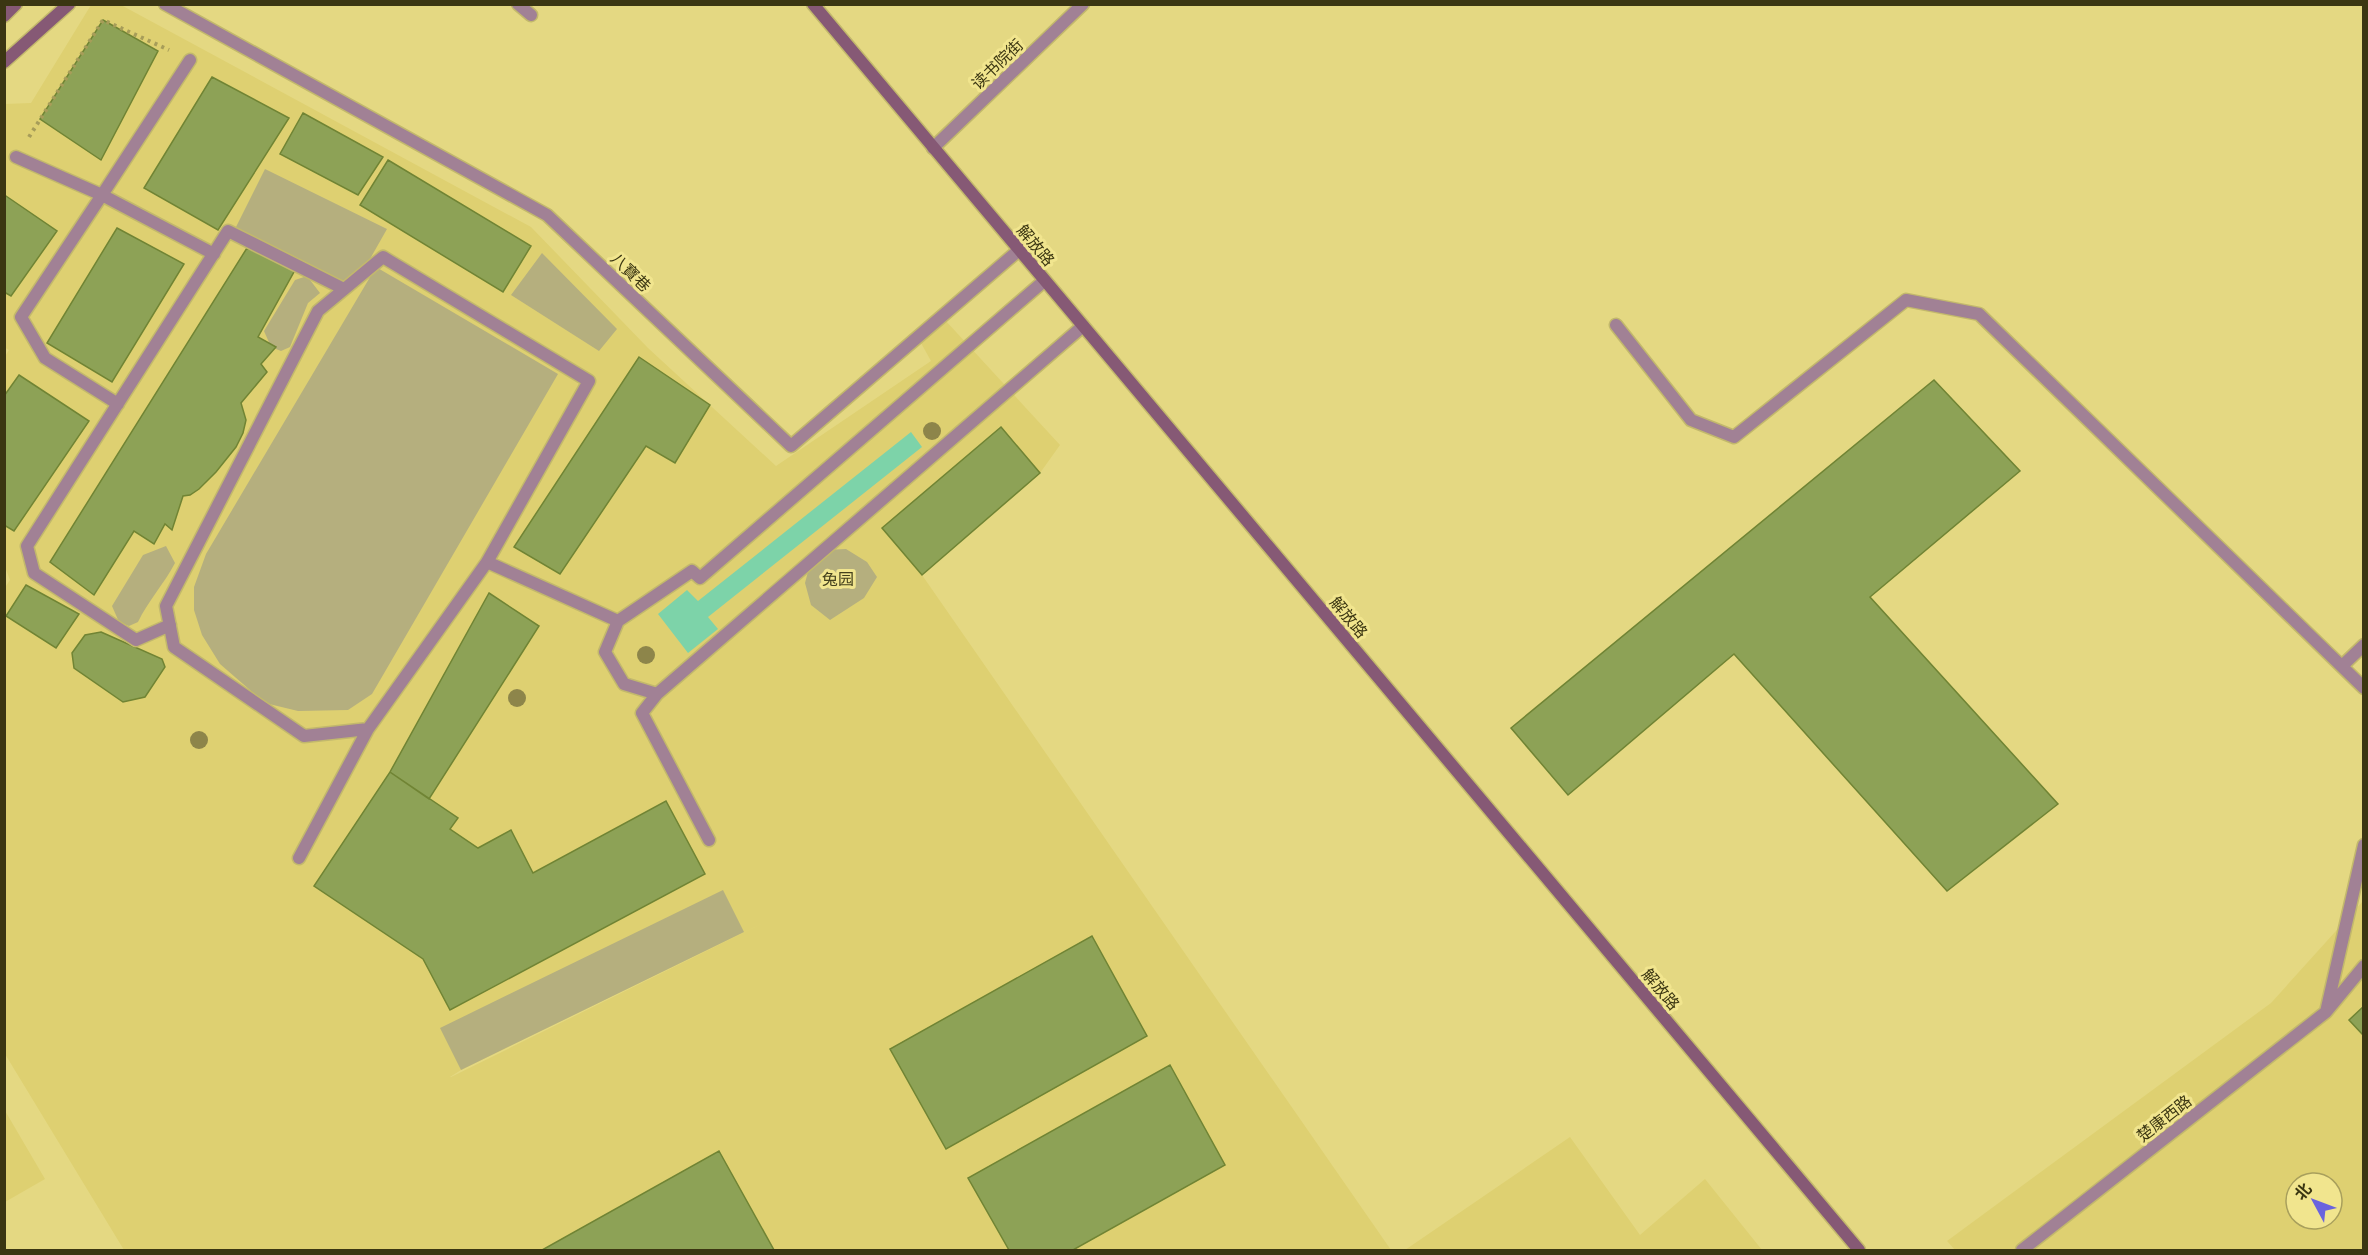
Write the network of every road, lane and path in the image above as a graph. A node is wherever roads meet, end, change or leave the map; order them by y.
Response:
1 (16, 4) edge
2 (69, 4) edge
3 (165, 4) edge
4 (518, 4) edge
5 (813, 4) edge
6 (1083, 4) edge
7 (531, 15) dead end
8 (4, 16) edge
9 (190, 60) joint
10 (4, 62) edge
11 (933, 148) junction
12 (16, 157) joint
13 (102, 195) junction
14 (1019, 250) junction
15 (214, 254) junction
16 (1044, 281) junction
17 (344, 289) junction
18 (1616, 325) dead end
19 (1083, 326) junction
20 (118, 404) junction
21 (487, 562) junction
22 (618, 621) junction
23 (170, 625) junction
24 (2364, 645) edge
25 (2342, 666) junction
26 (2364, 688) edge
27 (657, 694) junction
28 (368, 729) junction
29 (709, 840) dead end
30 (2364, 845) edge
31 (299, 858) dead end
32 (2364, 966) edge
33 (2326, 1012) junction
34 (1859, 1251) edge
35 (2022, 1251) edge

1 - 8 street
2 - 10 street
3 - 14 street, 八寶巷
4 - 7 street
5 - 11 street, 解放路
6 - 11 street, 读书院街
9 - 12 path
9 - 13 street
11 - 14 street, 解放路
12 - 13 street
13 - 15 street
13 - 20 street
14 - 16 street, 解放路
15 - 17 street
15 - 20 street
16 - 19 street, 解放路
16 - 22 street
17 - 21 street
17 - 23 street
18 - 25 street
19 - 27 street
19 - 34 street, 解放路
20 - 23 street
21 - 22 street
21 - 28 street
22 - 27 street
23 - 28 street
24 - 25 street
25 - 26 street
27 - 29 street
28 - 31 street
30 - 33 street
32 - 33 street, 楚康西路
33 - 35 street, 楚康西路

